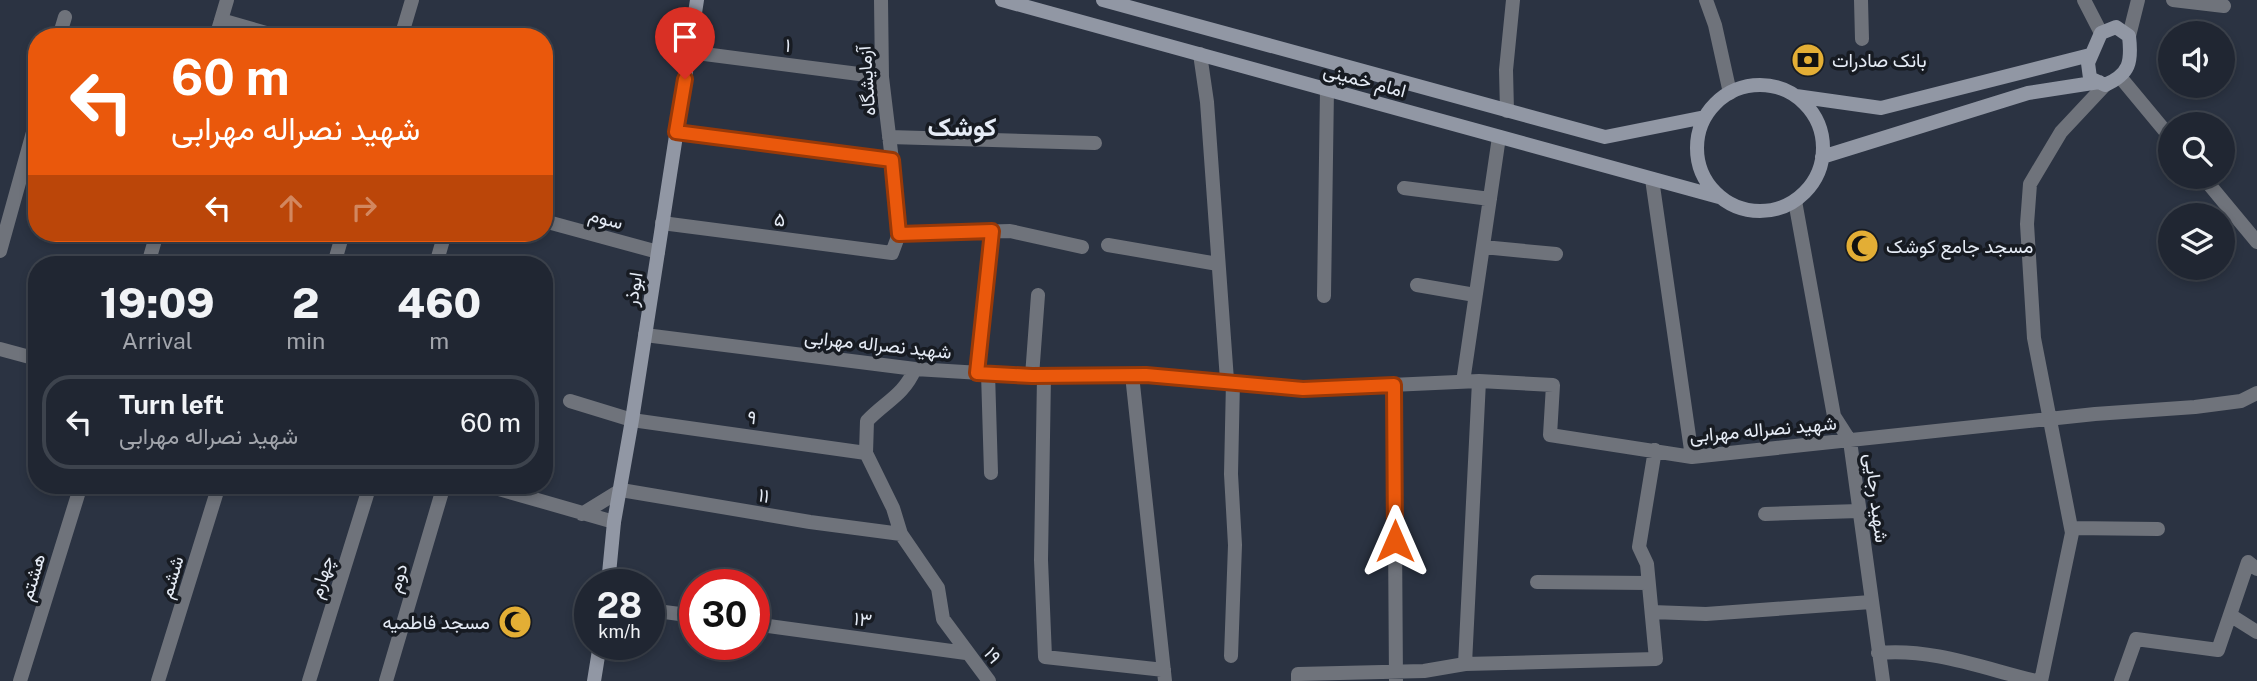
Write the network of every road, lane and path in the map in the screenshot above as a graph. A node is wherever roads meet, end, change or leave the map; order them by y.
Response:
1 (227, 0) edge
2 (412, 0) edge
3 (696, 0) edge
4 (881, 0) edge
5 (1002, 0) edge
6 (1103, 0) edge
7 (1513, 0) edge
8 (1706, 0) edge
9 (1861, 0) edge
10 (2084, 0) edge
11 (2138, 0) edge
12 (2174, 0) edge
13 (1122, 3) edge
14 (2224, 6) dead end
15 (65, 17) dead end
16 (221, 20) junction
17 (62, 28) edge
18 (219, 28) edge
19 (249, 28) edge
20 (404, 28) edge
21 (2101, 33) junction
22 (2129, 36) junction
23 (1861, 39) dead end
24 (689, 52) junction
25 (1200, 54) junction
26 (2091, 55) junction
27 (882, 77) junction
28 (2121, 78) junction
29 (2102, 84) junction
30 (1327, 89) junction
31 (1730, 93) junction
32 (1796, 96) junction
33 (1507, 111) junction
34 (1705, 117) junction
35 (2158, 123) edge
36 (676, 132) junction
37 (889, 137) junction
38 (1499, 137) junction
39 (1095, 143) dead end
40 (28, 150) edge
41 (1822, 158) junction
42 (892, 160) junction
43 (1652, 179) junction
44 (1404, 188) dead end
45 (2213, 189) edge
46 (1719, 197) junction
47 (1490, 199) junction
48 (1795, 201) junction
49 (553, 223) edge
50 (663, 223) junction
51 (992, 231) junction
52 (899, 234) junction
53 (2257, 242) edge
54 (1108, 245) dead end
55 (1082, 247) dead end
56 (1483, 247) junction
57 (0, 251) edge
58 (658, 252) junction
59 (1556, 254) dead end
60 (1218, 264) junction
61 (1417, 285) dead end
62 (1038, 295) dead end
63 (1475, 295) junction
64 (1324, 296) dead end
65 (645, 335) junction
66 (0, 349) edge
67 (28, 357) edge
68 (915, 369) junction
69 (982, 373) junction
70 (1132, 375) junction
71 (1038, 376) junction
72 (1230, 381) junction
73 (1479, 381) junction
74 (1463, 382) junction
75 (1394, 385) junction
76 (2257, 393) edge
77 (570, 401) dead end
78 (632, 420) junction
79 (2051, 420) junction
80 (1850, 441) junction
81 (1655, 450) junction
82 (866, 453) junction
83 (1692, 457) junction
84 (991, 473) dead end
85 (621, 490) junction
86 (78, 494) edge
87 (216, 494) edge
88 (367, 494) edge
89 (440, 494) edge
90 (515, 494) edge
91 (1859, 511) junction
92 (582, 514) junction
93 (1765, 514) dead end
94 (614, 522) junction
95 (2071, 528) junction
96 (2158, 529) dead end
97 (901, 534) junction
98 (609, 569) edge
99 (2257, 569) edge
100 (1537, 582) dead end
101 (1648, 583) junction
102 (1871, 602) junction
103 (1651, 612) junction
104 (2230, 615) junction
105 (770, 626) edge
106 (2257, 632) edge
107 (966, 653) junction
108 (1878, 653) junction
109 (1231, 656) dead end
110 (597, 660) edge
111 (1465, 664) junction
112 (1164, 676) edge
113 (1396, 676) edge
114 (20, 681) edge
115 (158, 681) edge
116 (309, 681) edge
117 (386, 681) edge
118 (594, 681) edge
119 (989, 681) edge
120 (1298, 681) edge
121 (1883, 681) edge
122 (2038, 681) edge
123 (2121, 681) edge

1 - 16 street
2 - 20 street
3 - 24 main road, ابوذر
4 - 27 street, آزمایشگاه
5 - 25 main road, امام خمینی
6 - 13 main road, امام خمینی
7 - 33 street
8 - 31 street
9 - 23 street
10 - 21 street
11 - 22 street
12 - 14 street
13 - 33 main road, امام خمینی
15 - 17 street
16 - 18 street
16 - 19 street
21 - 22 main road
21 - 26 main road
22 - 28 main road
24 - 27 street, ۱
24 - 36 main road, ابوذر
25 - 30 main road, امام خمینی
25 - 60 street
26 - 29 main road
26 - 32 main road
27 - 37 street, آزمایشگاه
28 - 29 main road
28 - 35 street
29 - 41 main road
29 - 79 street
30 - 38 main road, امام خمینی
30 - 64 street
31 - 32 main road
31 - 34 main road
32 - 41 main road
33 - 34 main road, امام خمینی
34 - 46 main road
36 - 42 street
36 - 50 main road, ابوذر
37 - 39 street
37 - 42 street, آزمایشگاه
38 - 43 main road, امام خمینی
38 - 47 street
40 - 57 street
41 - 48 main road
42 - 52 street, آزمایشگاه
43 - 46 main road, امام خمینی
43 - 83 street
44 - 47 street
45 - 53 street
46 - 48 main road
47 - 56 street
48 - 80 street, شهید رجایی
49 - 58 street, سوم
50 - 52 street, ۵
50 - 58 main road, ابوذر
51 - 52 street
51 - 55 street
51 - 69 street
54 - 60 street
56 - 59 street
56 - 63 street
58 - 65 main road, ابوذر
60 - 72 street
61 - 63 street
62 - 71 street
63 - 74 street
65 - 68 street, شهید نصراله مهرابی
65 - 78 main road, ابوذر
66 - 67 street
68 - 69 street, شهید نصراله مهرابی
68 - 82 street
69 - 71 street, شهید نصراله مهرابی
69 - 84 street
70 - 71 street, شهید نصراله مهرابی
70 - 72 street, شهید نصراله مهرابی
70 - 112 street
71 - 112 street
72 - 75 street, شهید نصراله مهرابی
72 - 109 street
73 - 74 street, شهید نصراله مهرابی
73 - 81 street, شهید نصراله مهرابی
73 - 111 street
74 - 75 street, شهید نصراله مهرابی
75 - 113 street
76 - 79 street, شهید نصراله مهرابی
77 - 78 street, ۹
78 - 82 street, ۹
78 - 85 main road, ابوذر
79 - 80 street, شهید نصراله مهرابی
79 - 95 street
80 - 83 street, شهید نصراله مهرابی
80 - 91 street, شهید رجایی
81 - 83 street, شهید نصراله مهرابی
81 - 101 street
82 - 97 street, ۱۹
85 - 92 street
85 - 94 main road, ابوذر
85 - 97 street, ۱۱
86 - 114 street, هشتم
87 - 115 street, ششم
88 - 116 street, چهارم
89 - 117 street, دوم
90 - 92 street
91 - 93 street
91 - 102 street, شهید رجایی
92 - 94 street
94 - 98 main road, ابوذر
95 - 96 street
95 - 122 street
97 - 107 street, ۱۹
99 - 104 street
100 - 101 street
101 - 103 street
102 - 103 street
102 - 108 street, شهید رجایی
103 - 111 street
104 - 106 street
104 - 123 street
105 - 107 street, ۱۳
107 - 119 street, ۱۹
108 - 121 street, شهید رجایی
108 - 122 street
110 - 118 main road
111 - 113 street
113 - 120 street

